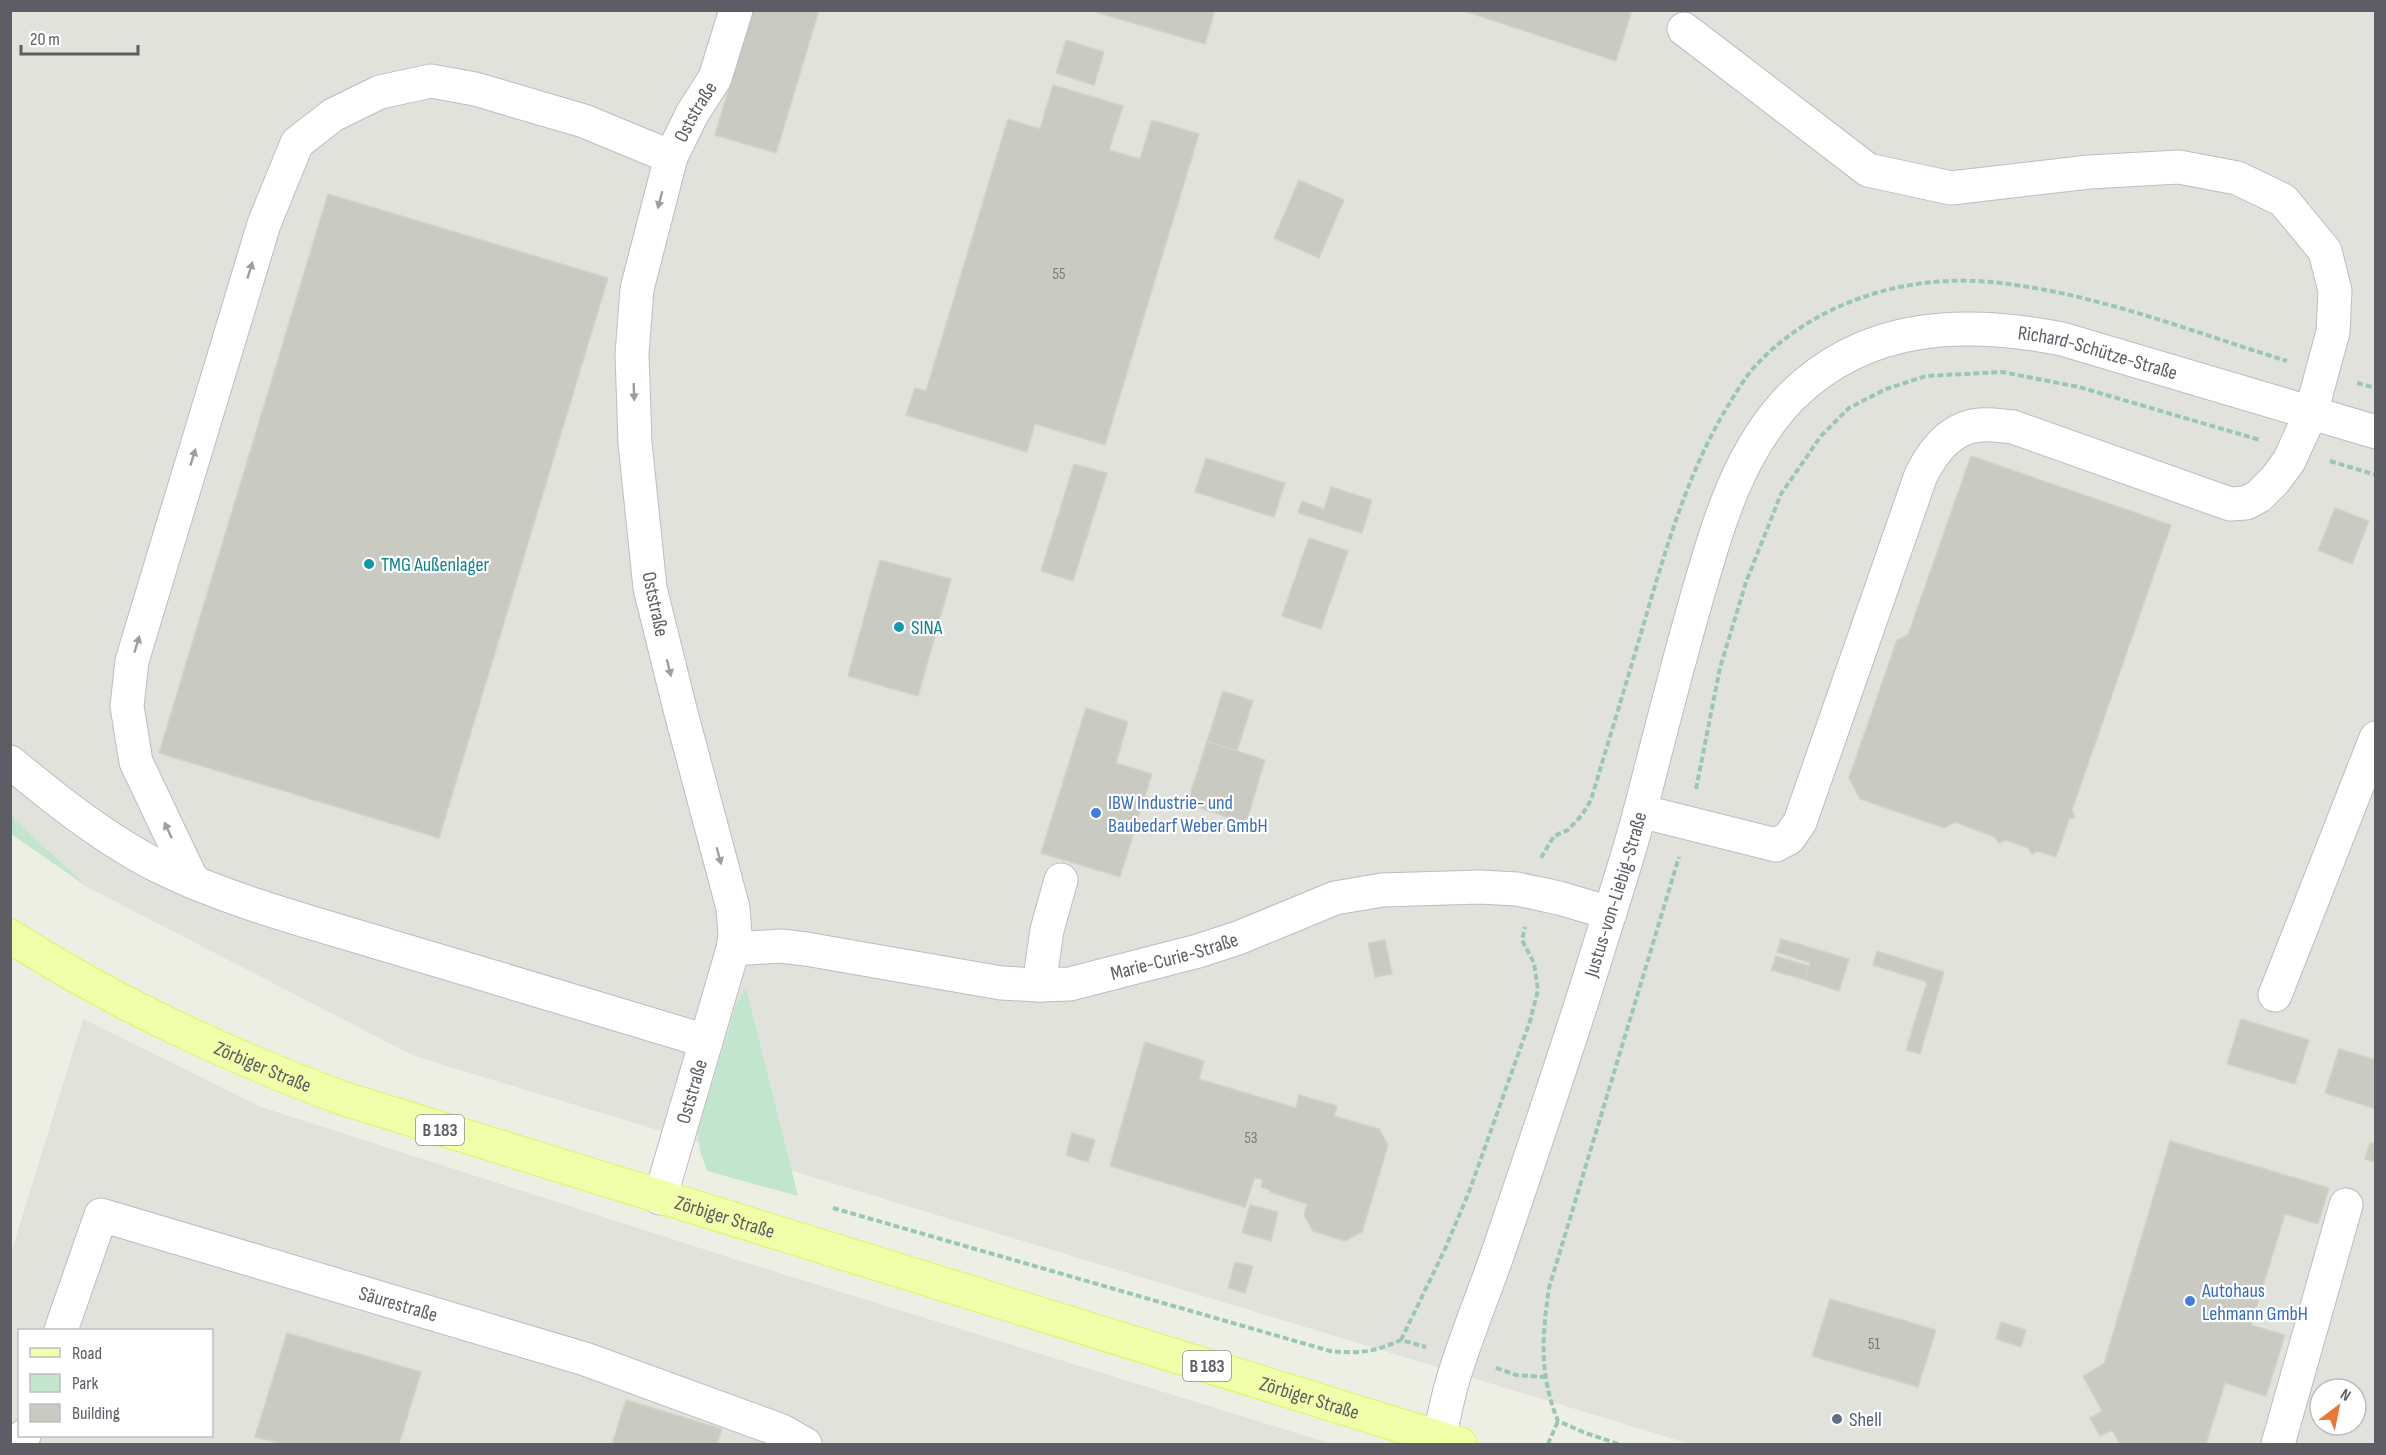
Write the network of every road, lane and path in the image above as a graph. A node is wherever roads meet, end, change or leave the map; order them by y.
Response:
1 (736, 10) edge
2 (1684, 29) dead end
3 (671, 157) junction
4 (1821, 371) joint
5 (2322, 372) junction
6 (2376, 388) edge
7 (2311, 412) junction
8 (2376, 432) edge
9 (2376, 738) edge
10 (10, 762) edge
11 (1640, 811) junction
12 (1061, 880) dead end
13 (193, 882) junction
14 (1532, 892) junction
15 (1610, 913) junction
16 (10, 936) edge
17 (733, 949) junction
18 (1039, 985) junction
19 (2275, 995) dead end
20 (706, 1041) junction
21 (660, 1198) junction
22 (2346, 1205) dead end
23 (827, 1207) dead end
24 (61, 1329) edge
25 (1401, 1340) junction
26 (1462, 1357) junction
27 (1545, 1377) dead end
28 (1446, 1442) edge
29 (805, 1444) edge
30 (1548, 1444) edge
31 (1618, 1444) edge
32 (2278, 1444) edge

1 - 3 street, Oststraße
2 - 5 street
13 -> 3 street
3 -> 17 street, Oststraße
4 - 7 street, Richard-Schütze-Straße
4 - 11 street, Justus-von-Liebig-Straße
5 - 6 path
5 - 7 street
5 - 14 path
7 - 8 street, Richard-Schütze-Straße
7 - 11 street
9 - 19 street
10 - 13 street
11 - 15 street, Justus-von-Liebig-Straße
12 - 18 street
13 - 20 street
14 - 15 street, Marie-Curie-Straße
14 - 18 street, Marie-Curie-Straße
14 - 25 path
15 - 26 street, Justus-von-Liebig-Straße
16 - 21 main road, Zörbiger Straße / B 183
17 - 18 street, Marie-Curie-Straße
17 - 20 street, Oststraße
20 - 21 street, Oststraße
21 - 28 main road, Zörbiger Straße / B 183
22 - 32 street
23 - 25 path
24 - 29 street, Säurestraße
25 - 26 path
26 - 27 path
26 - 28 street, Justus-von-Liebig-Straße
30 - 31 path

